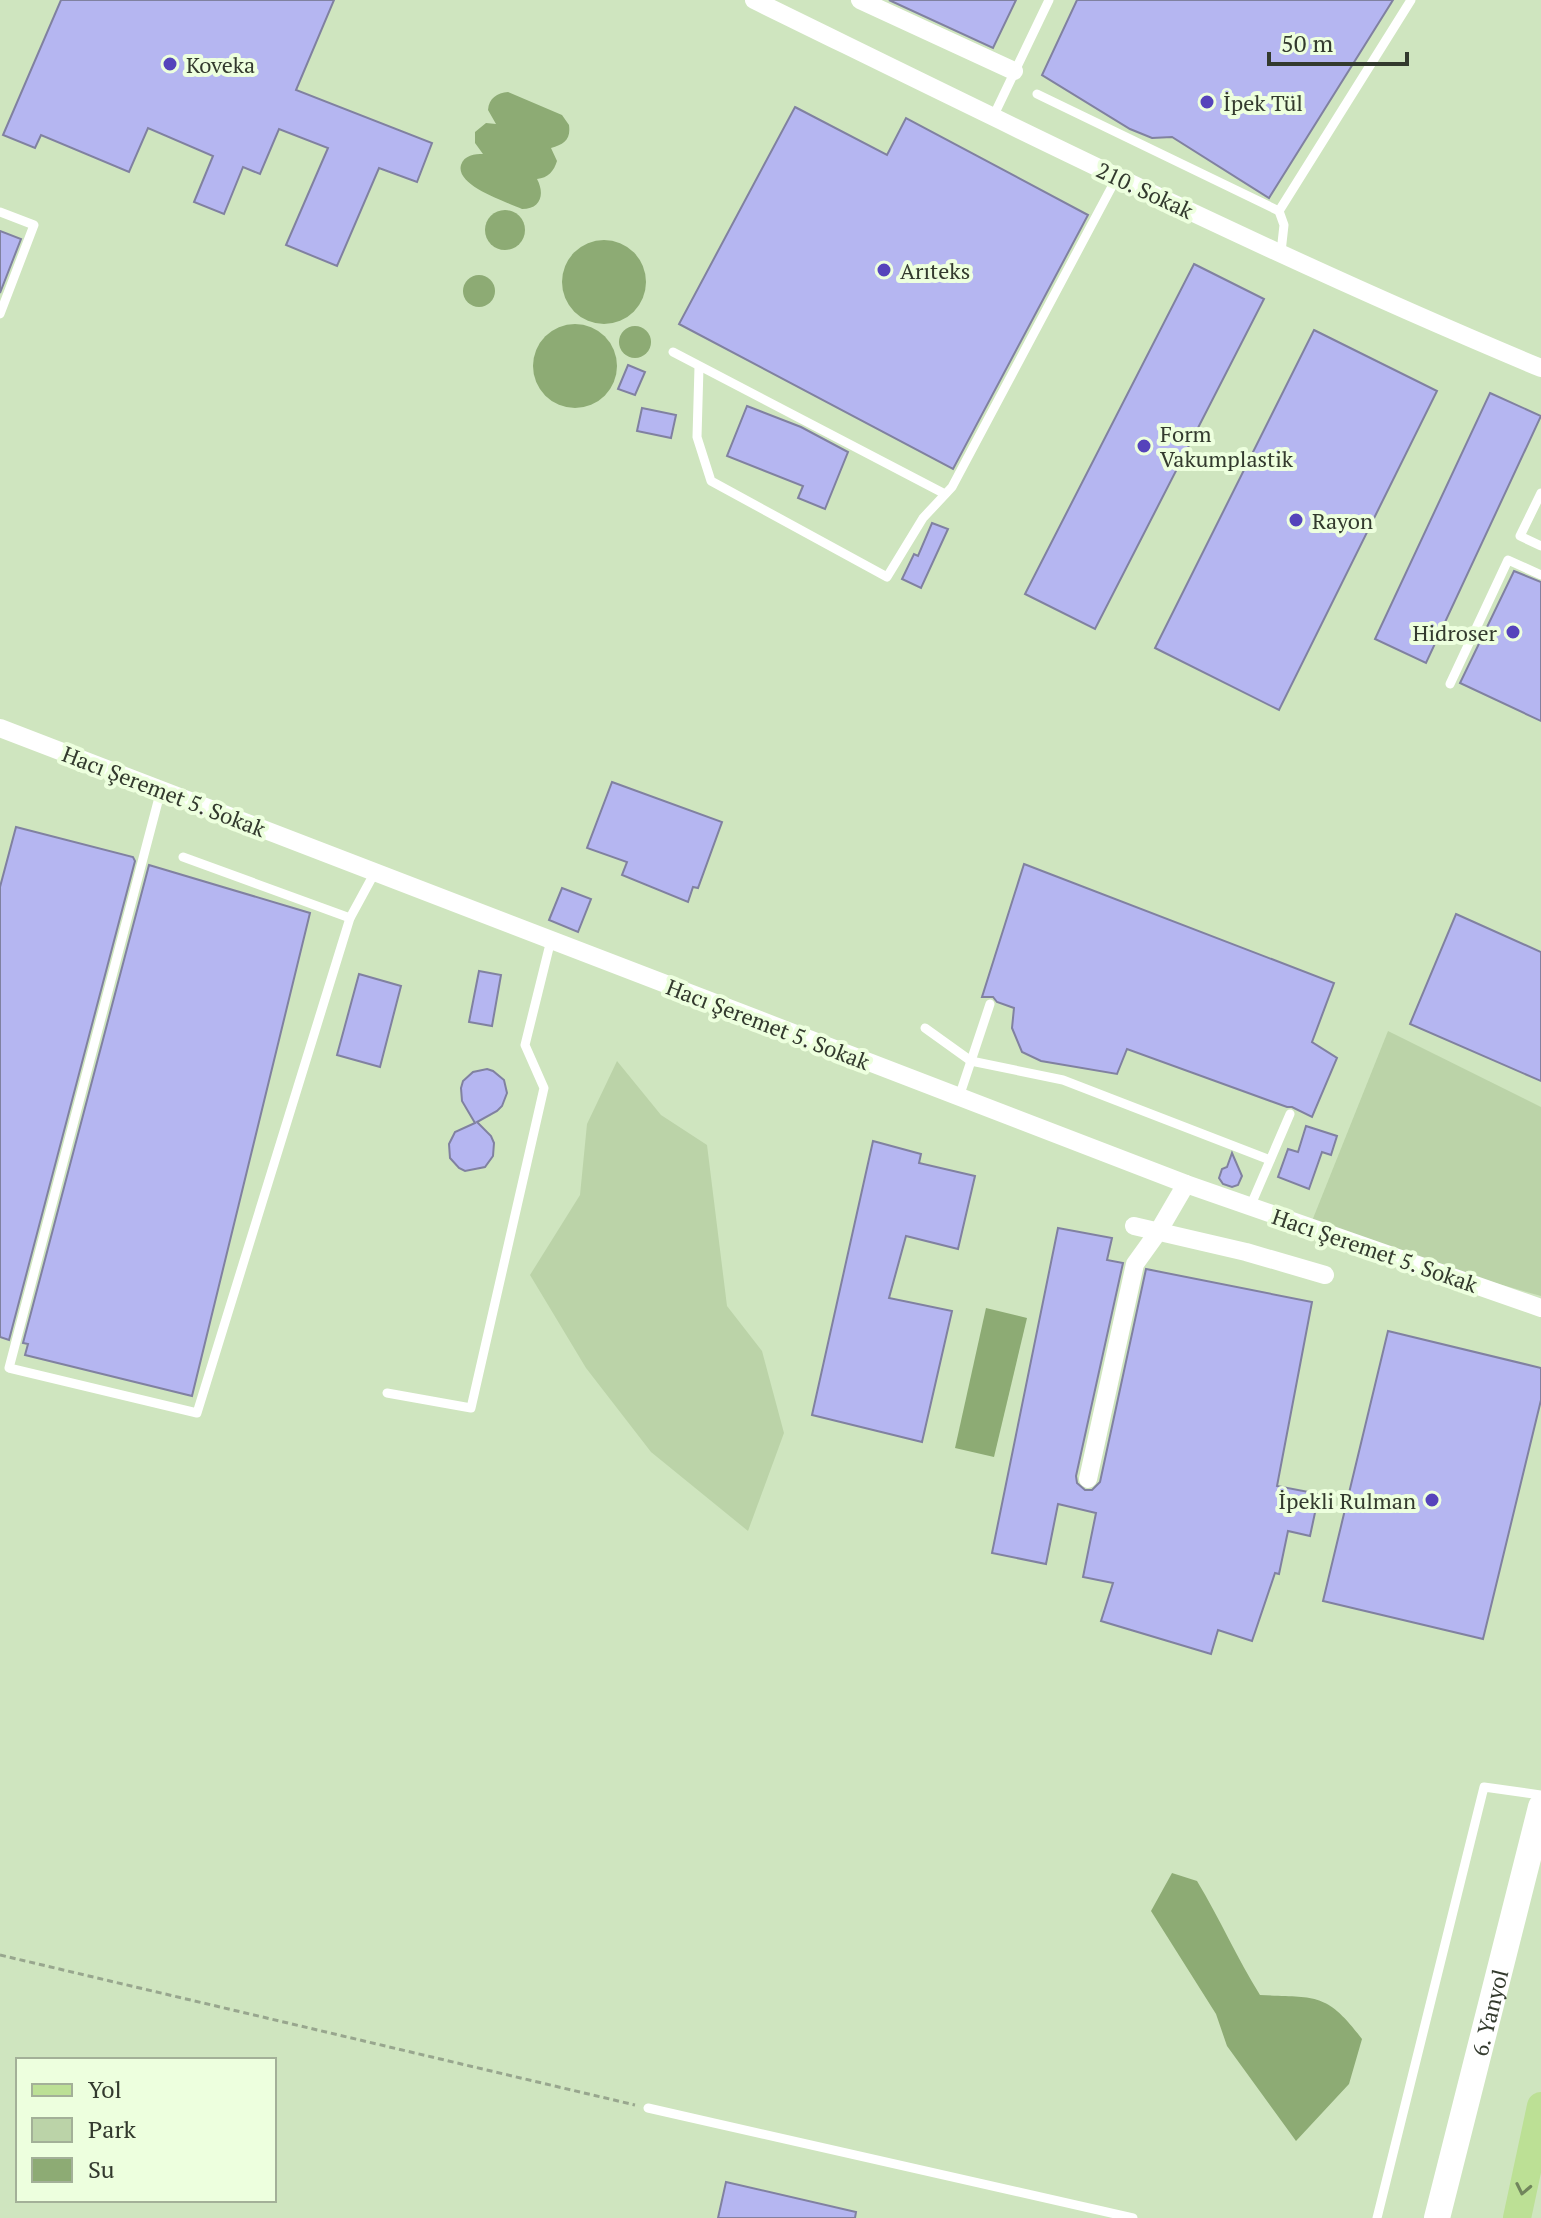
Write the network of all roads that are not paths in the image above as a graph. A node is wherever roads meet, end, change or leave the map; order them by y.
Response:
1 (754, 0) edge
2 (860, 0) edge
3 (1049, 0) edge
4 (1411, 0) edge
5 (1014, 71) junction
6 (1037, 94) dead end
7 (993, 117) junction
8 (1117, 177) junction
9 (1279, 211) junction
10 (0, 212) edge
11 (1281, 252) junction
12 (0, 314) edge
13 (673, 352) dead end
14 (699, 367) junction
15 (1541, 368) edge
16 (1541, 493) edge
17 (945, 494) junction
18 (1541, 546) edge
19 (1541, 575) edge
20 (1450, 684) dead end
21 (0, 728) edge
22 (161, 790) junction
23 (183, 857) dead end
24 (375, 872) junction
25 (350, 918) junction
26 (551, 940) junction
27 (990, 1004) dead end
28 (925, 1028) dead end
29 (971, 1061) junction
30 (959, 1097) junction
31 (1290, 1114) dead end
32 (1270, 1160) junction
33 (1186, 1184) junction
34 (1250, 1207) junction
35 (1134, 1226) dead end
36 (1158, 1232) junction
37 (1325, 1275) dead end
38 (1541, 1308) edge
39 (387, 1393) dead end
40 (1088, 1479) dead end
41 (1541, 1795) edge
42 (1541, 1807) edge
43 (1541, 2106) edge
44 (648, 2108) road end
45 (1133, 2218) edge
46 (1377, 2218) edge
47 (1437, 2218) edge
48 (1517, 2218) edge

1 - 7 street, 210. Sokak
2 - 5 street
3 - 5 lane
4 - 9 lane
5 - 7 lane
6 - 9 lane
7 - 8 street, 210. Sokak
8 - 11 street, 210. Sokak
8 - 17 lane
9 - 11 lane
10 - 12 lane
11 - 15 street, 210. Sokak
13 - 14 lane
14 - 17 lane
14 - 17 lane
16 - 18 lane
19 - 20 lane
21 - 22 street, Hacı Şeremet 5. Sokak
22 - 24 street, Hacı Şeremet 5. Sokak
22 - 25 lane
23 - 25 lane
24 - 25 lane
24 - 26 street, Hacı Şeremet 5. Sokak
26 - 30 street, Hacı Şeremet 5. Sokak
26 - 39 lane
27 - 29 lane
28 - 29 lane
29 - 30 lane
29 - 32 lane
30 - 33 street, Hacı Şeremet 5. Sokak
31 - 32 lane
32 - 34 lane
33 - 34 street, Hacı Şeremet 5. Sokak
33 - 36 street
34 - 38 street, Hacı Şeremet 5. Sokak
35 - 36 street
36 - 37 street
36 - 40 street
41 - 46 lane
42 - 47 main road, 6. Yanyol
43 -> 48 main road
44 - 45 lane

